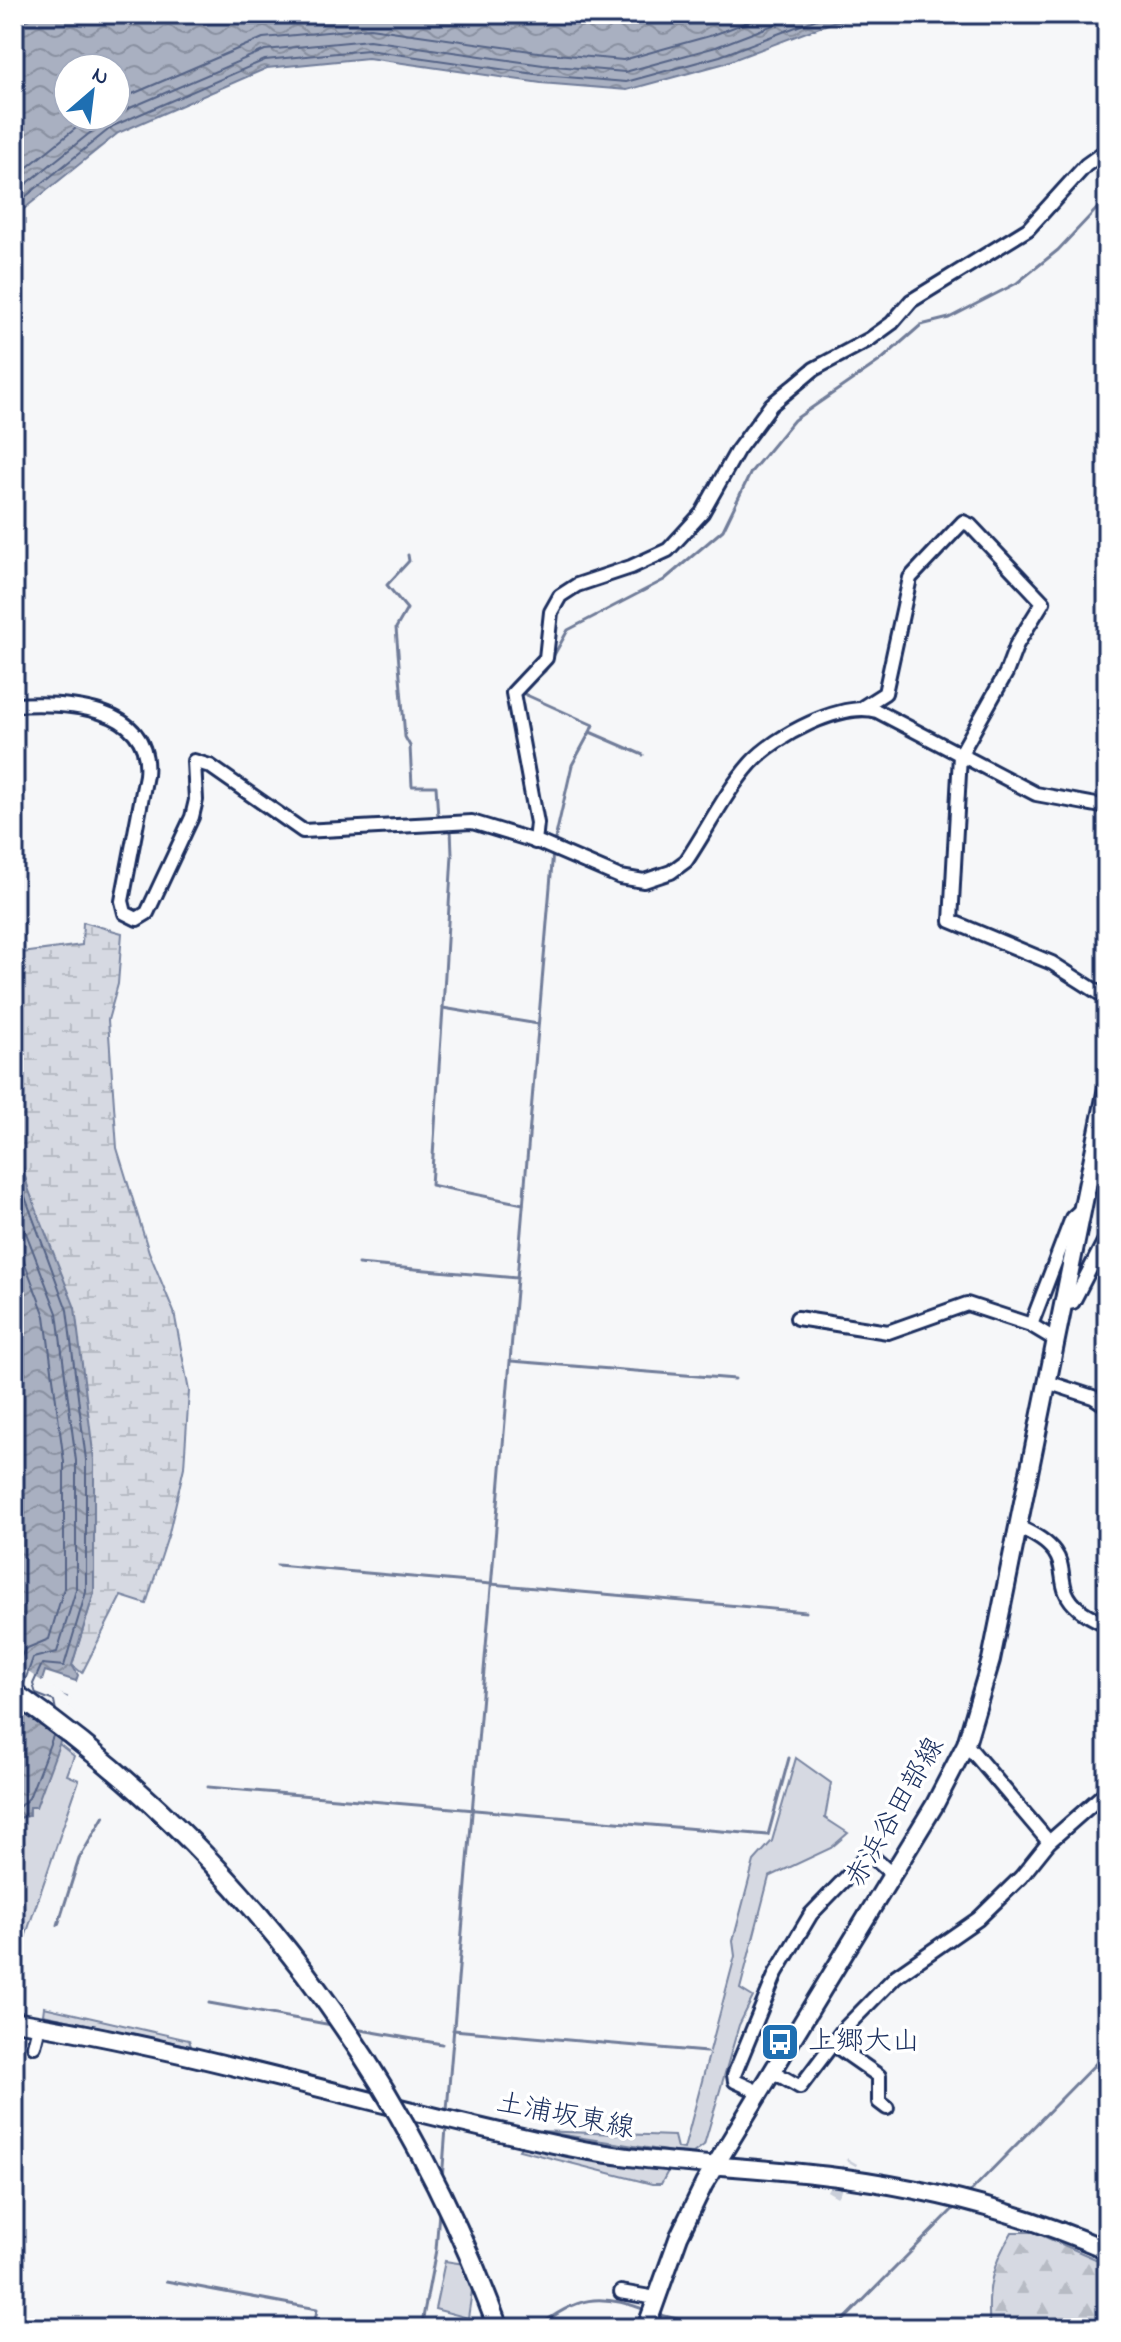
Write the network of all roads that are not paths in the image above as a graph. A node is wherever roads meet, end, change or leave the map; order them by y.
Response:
1 (1107, 150) edge
2 (14, 705) edge
3 (863, 707) junction
4 (960, 755) junction
5 (1107, 807) edge
6 (535, 842) junction
7 (1107, 998) edge
8 (1107, 1088) edge
9 (1083, 1208) junction
10 (1107, 1236) edge
11 (1063, 1304) junction
12 (797, 1318) dead end
13 (1031, 1325) junction
14 (1056, 1340) junction
15 (1047, 1382) junction
16 (1107, 1406) edge
17 (1018, 1527) junction
18 (1107, 1625) edge
19 (14, 1693) edge
20 (966, 1744) junction
21 (1107, 1791) edge
22 (1049, 1842) junction
23 (892, 1874) junction
24 (14, 2021) edge
25 (833, 2044) junction
26 (772, 2071) junction
27 (759, 2092) junction
28 (887, 2108) dead end
29 (714, 2166) junction
30 (1107, 2250) edge
31 (621, 2292) dead end
32 (656, 2298) junction
33 (498, 2328) edge
34 (646, 2328) edge

1 - 6 street
2 - 6 street
3 - 4 street
3 - 4 street
3 - 6 street
4 - 5 street
4 - 7 street
8 - 9 main road, 赤浜谷田部線
9 - 11 main road, 赤浜谷田部線
9 - 13 street
10 - 11 street
11 - 14 main road, 赤浜谷田部線
12 - 13 street
13 - 14 street
14 - 15 main road, 赤浜谷田部線
15 - 16 street
15 - 17 main road, 赤浜谷田部線
17 - 18 street
17 - 20 main road, 赤浜谷田部線
19 - 33 highway, bridge
20 - 22 street
20 - 23 main road, 赤浜谷田部線
21 - 22 street
22 - 25 street
23 - 26 main road, 赤浜谷田部線
23 - 27 street
24 - 29 main road, 土浦坂東線
25 - 26 street
25 - 28 street
26 - 27 main road, 赤浜谷田部線
27 - 29 main road, 赤浜谷田部線
29 - 30 main road, 土浦坂東線
29 - 32 main road, 赤浜谷田部線
31 - 32 street
32 - 34 main road, 赤浜谷田部線

